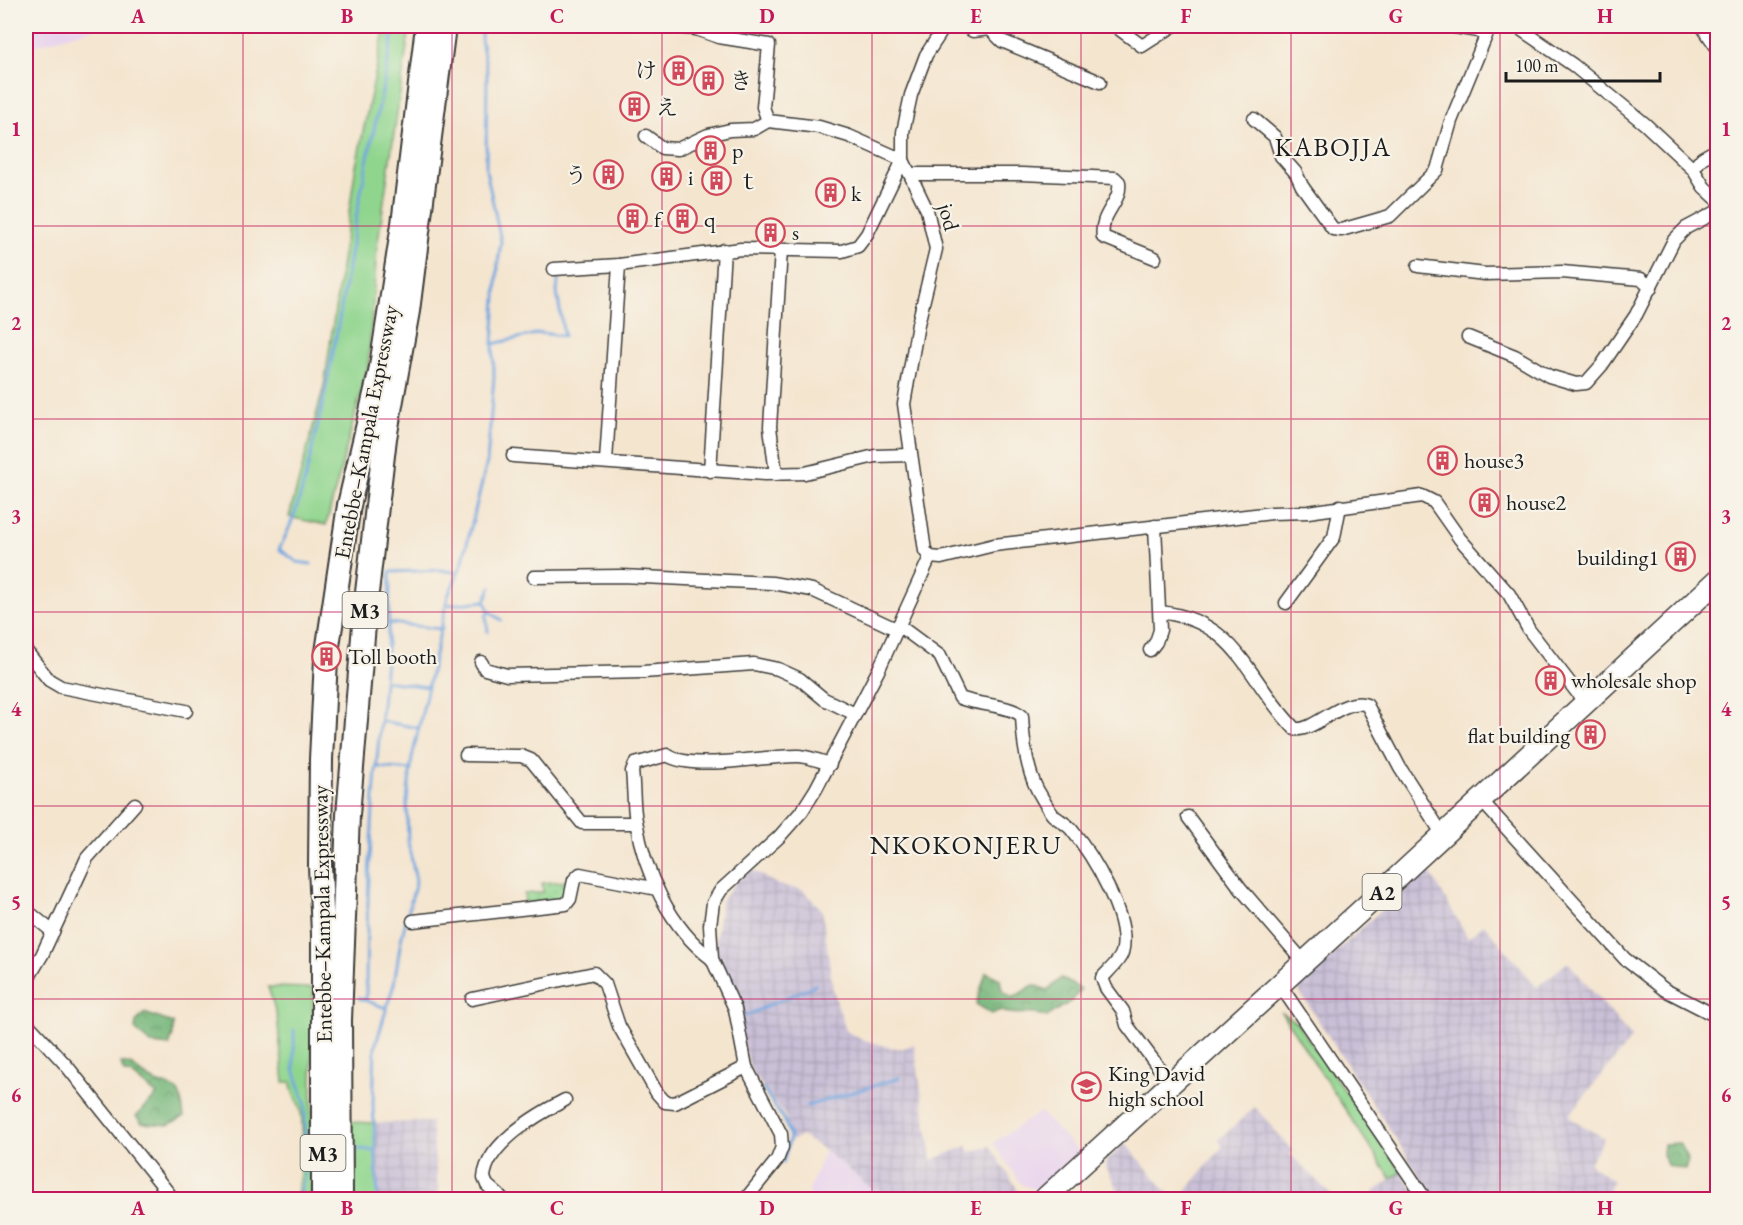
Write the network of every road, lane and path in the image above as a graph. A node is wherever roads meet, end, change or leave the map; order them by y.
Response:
1 (427, 26) edge
2 (444, 26) edge
3 (666, 26) edge
4 (945, 26) edge
5 (964, 26) edge
6 (1115, 26) edge
7 (1173, 26) edge
8 (1450, 26) edge
9 (1516, 26) edge
10 (1702, 26) edge
11 (1487, 30) edge
12 (1718, 49) edge
13 (1100, 82) dead end
14 (1254, 119) dead end
15 (768, 121) junction
16 (646, 136) dead end
17 (1718, 149) edge
18 (903, 160) junction
19 (1693, 169) junction
20 (911, 174) junction
21 (1718, 200) edge
22 (1718, 212) edge
23 (724, 250) junction
24 (781, 250) junction
25 (1155, 258) dead end
26 (619, 265) junction
27 (1418, 266) dead end
28 (554, 269) dead end
29 (1651, 288) junction
30 (1468, 338) dead end
31 (910, 454) junction
32 (513, 456) dead end
33 (606, 461) junction
34 (710, 471) junction
35 (776, 474) junction
36 (1340, 506) junction
37 (1155, 526) junction
38 (930, 557) junction
39 (534, 577) dead end
40 (1715, 588) edge
41 (1286, 603) dead end
42 (1160, 612) junction
43 (897, 627) junction
44 (1150, 650) dead end
45 (26, 651) edge
46 (481, 662) dead end
47 (1586, 704) junction
48 (186, 711) dead end
49 (855, 714) junction
50 (466, 755) dead end
51 (830, 764) junction
52 (1480, 799) junction
53 (135, 804) dead end
54 (1188, 817) dead end
55 (636, 823) junction
56 (1443, 835) junction
57 (1100, 885) dead end
58 (657, 889) junction
59 (26, 910) edge
60 (413, 921) dead end
61 (53, 932) junction
62 (712, 959) junction
63 (1304, 962) junction
64 (26, 982) edge
65 (1280, 985) junction
66 (472, 999) dead end
67 (1718, 1017) edge
68 (26, 1022) edge
69 (746, 1067) junction
70 (1168, 1087) junction
71 (565, 1100) dead end
72 (174, 1200) edge
73 (323, 1200) edge
74 (341, 1200) edge
75 (504, 1200) edge
76 (745, 1200) edge
77 (1043, 1200) edge
78 (1426, 1200) edge

1 - 73 highway, Entebbe–Kampala Expressway / M3
2 - 74 highway, Entebbe–Kampala Expressway / M3
3 - 15 street
4 - 18 street
5 - 13 street
6 - 7 street
8 - 11 street
9 - 19 street
10 - 12 street
11 - 14 street
15 - 16 street
15 - 18 street
17 - 19 street
18 - 20 street, jod
18 - 24 street
19 - 21 street
20 - 25 street
20 - 31 street, jod
22 - 29 street
23 - 24 street
23 - 26 street
23 - 34 street
24 - 35 street
26 - 28 street
26 - 33 street
27 - 29 street
29 - 30 street
31 - 35 street
31 - 38 street, jod
32 - 33 street
33 - 34 street
34 - 35 street
36 - 37 street
36 - 41 street
36 - 47 street
37 - 38 street
37 - 42 street
38 - 43 street
39 - 43 street
40 - 47 highway, A2
42 - 44 street
42 - 56 street
43 - 49 street
43 - 70 street
45 - 48 street
46 - 49 street
47 - 52 highway, A2
49 - 51 street
50 - 55 street
51 - 55 street
51 - 62 street
52 - 56 highway, A2
52 - 67 street
53 - 61 street
54 - 63 street
55 - 58 street
56 - 63 highway, A2
57 - 70 street
58 - 60 street
58 - 62 street
59 - 61 street
61 - 64 street
62 - 69 street
63 - 65 highway, A2
65 - 70 highway, A2
65 - 78 street
66 - 69 street
68 - 72 street
69 - 76 street
70 - 77 highway, A2
71 - 75 street

